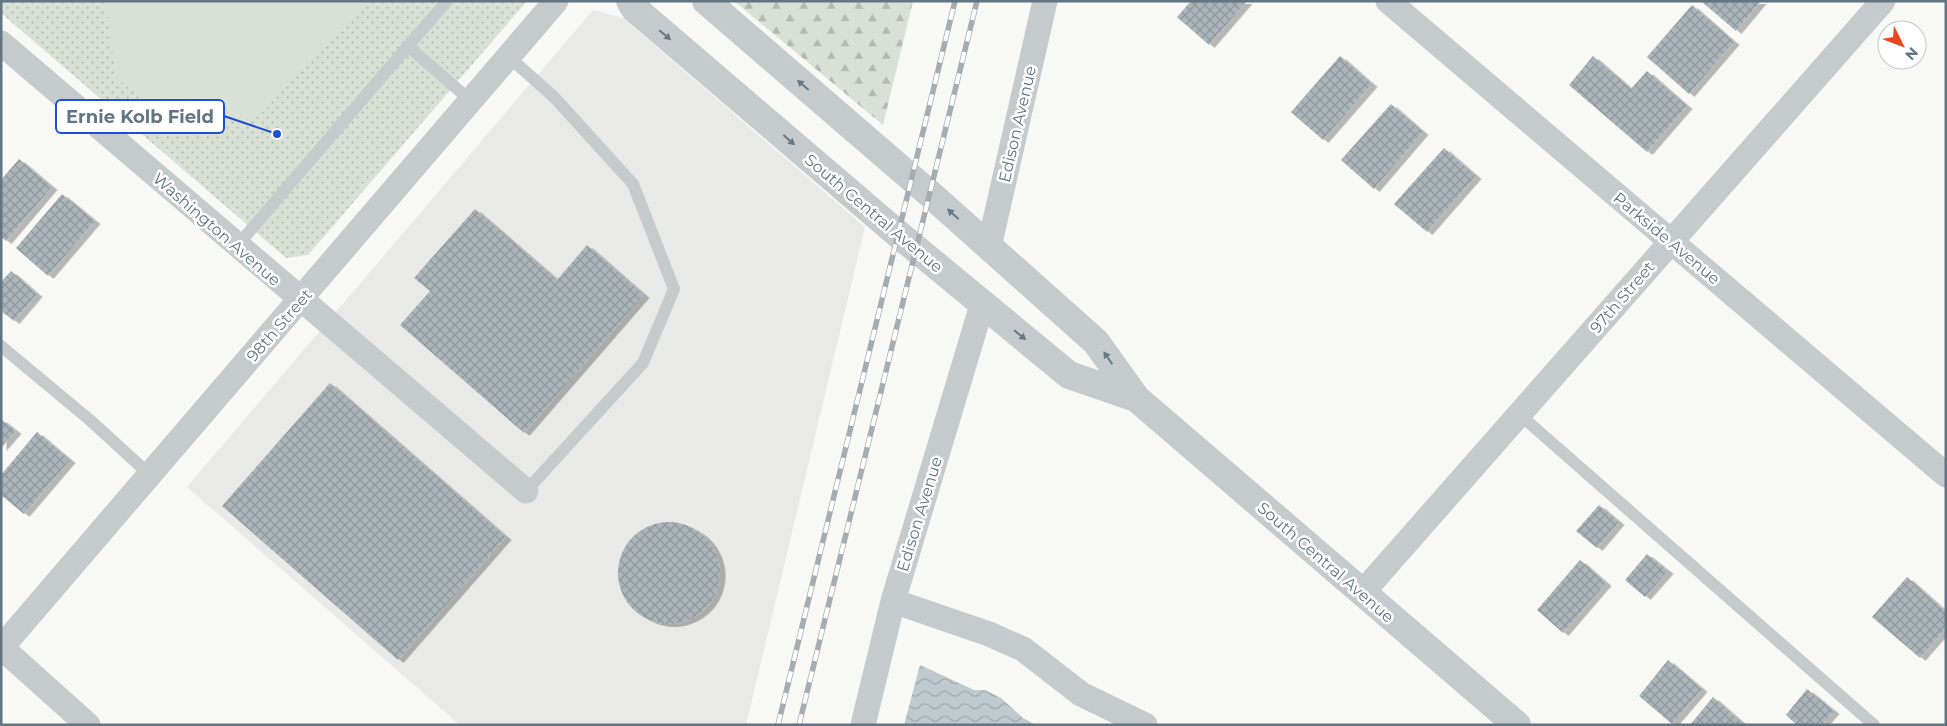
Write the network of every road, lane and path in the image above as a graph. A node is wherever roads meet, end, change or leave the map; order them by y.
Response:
1 (447, 1) edge
2 (556, 1) edge
3 (630, 1) edge
4 (706, 1) edge
5 (1045, 1) edge
6 (1388, 1) edge
7 (1882, 1) edge
8 (1, 43) edge
9 (408, 46) junction
10 (509, 57) junction
11 (471, 101) junction
12 (1671, 241) junction
13 (237, 246) junction
14 (989, 247) junction
15 (300, 300) junction
16 (982, 305) junction
17 (1, 346) edge
18 (1136, 398) junction
19 (1520, 414) junction
20 (150, 475) junction
21 (1946, 475) edge
22 (526, 491) joint
23 (1362, 593) junction
24 (893, 600) junction
25 (1, 648) edge
26 (88, 725) edge
27 (862, 725) edge
28 (1145, 725) edge
29 (1517, 725) edge
30 (1874, 725) edge

1 - 9 lane
2 - 10 street, 98th Street
3 -> 16 street, South Central Avenue
14 -> 4 street, South Central Avenue
5 - 14 street, Edison Avenue
6 - 12 street, Parkside Avenue
7 - 12 street, 97th Street
8 - 13 street, Washington Avenue
9 - 11 lane
9 - 13 lane
10 - 11 street, 98th Street
10 - 22 lane
11 - 15 street, 98th Street
12 - 19 street, 97th Street
12 - 21 street, Parkside Avenue
13 - 15 street, Washington Avenue
18 -> 14 street, South Central Avenue
15 - 20 street, 98th Street
15 - 22 street, Washington Avenue
16 -> 18 street, South Central Avenue
16 - 24 street, Edison Avenue
17 - 20 lane
18 - 23 street, South Central Avenue
19 - 23 street, 97th Street
19 - 30 lane
20 - 25 street, 98th Street
23 - 29 street, South Central Avenue
24 - 27 street, Edison Avenue
24 - 28 street
25 - 26 street

